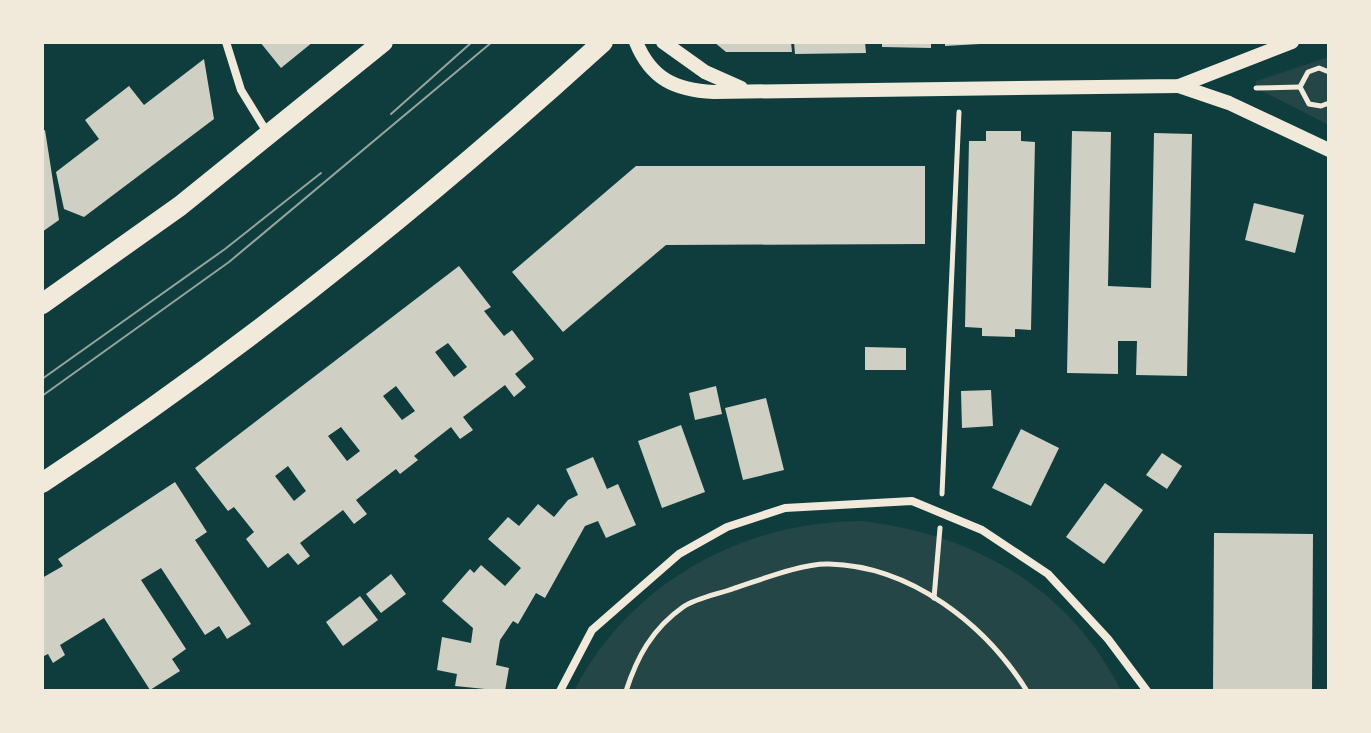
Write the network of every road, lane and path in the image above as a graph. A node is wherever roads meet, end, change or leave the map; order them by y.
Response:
1 (226, 42) edge
2 (383, 42) edge
3 (603, 42) edge
4 (636, 42) edge
5 (663, 42) edge
6 (1292, 42) edge
7 (1329, 72) edge
8 (1179, 86) junction
9 (1300, 87) junction
10 (1256, 88) dead end
11 (749, 91) junction
12 (1329, 103) edge
13 (959, 112) dead end
14 (269, 134) junction
15 (1329, 150) edge
16 (42, 304) edge
17 (42, 483) edge
18 (941, 513) junction
19 (934, 598) junction
20 (560, 691) edge
21 (626, 691) edge
22 (1027, 691) edge
23 (1147, 691) edge

1 - 14 street
2 - 14 main road
3 - 17 main road
4 - 11 street
5 - 11 street
6 - 8 street
7 - 9 path
8 - 11 street
8 - 15 street
9 - 10 path
9 - 12 path
13 - 18 path
14 - 16 main road
18 - 19 path
18 - 20 street
18 - 23 street
19 - 21 path
19 - 22 path

